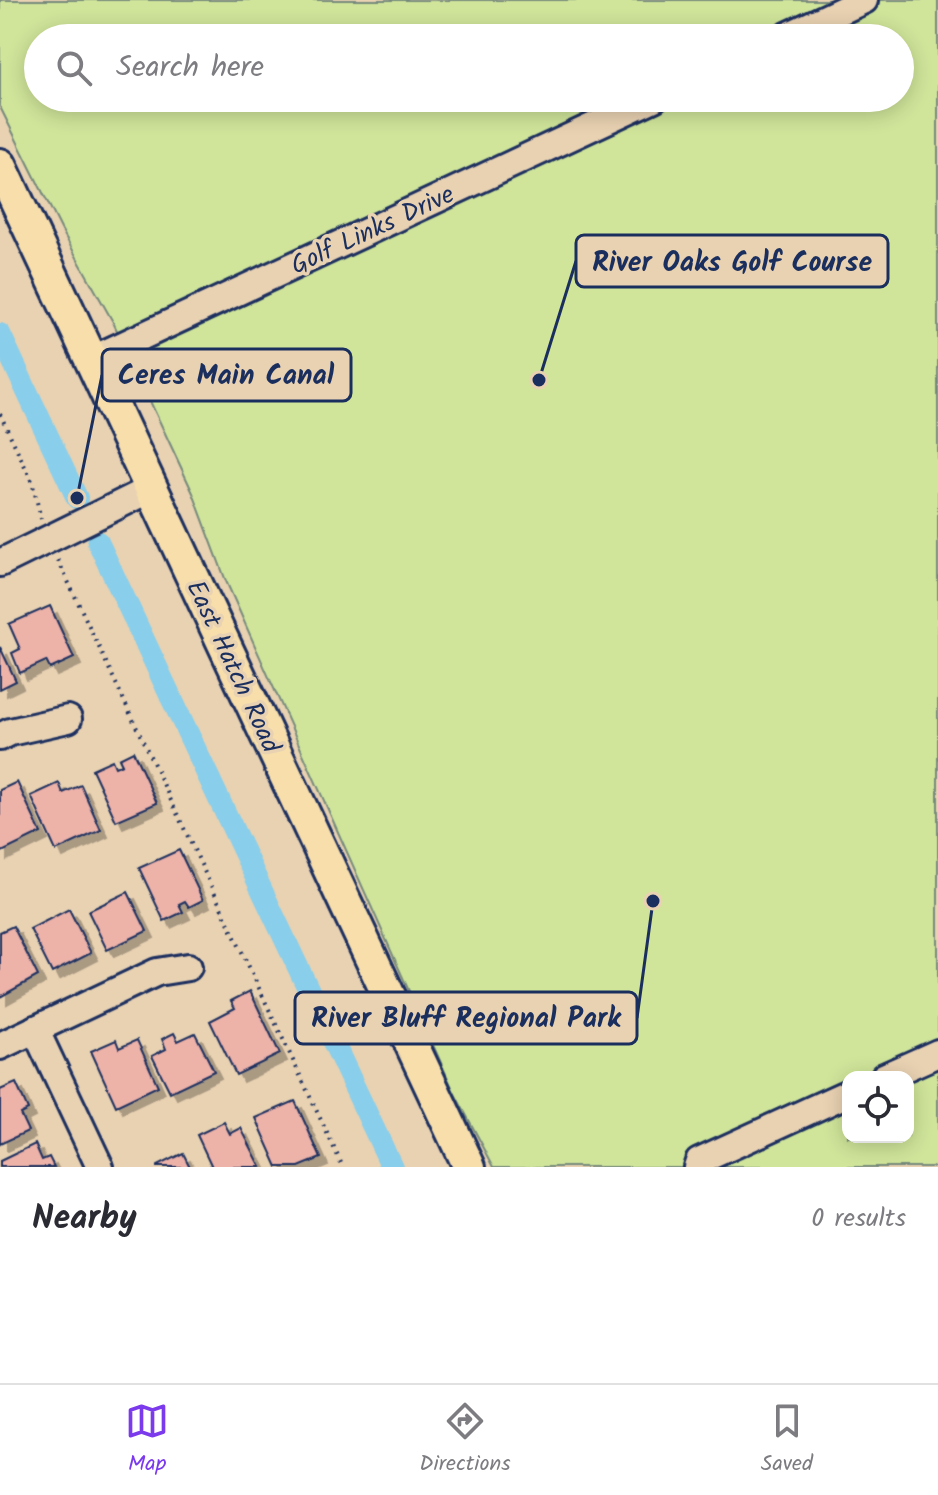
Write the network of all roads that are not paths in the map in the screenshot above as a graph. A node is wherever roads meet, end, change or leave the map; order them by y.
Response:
1 (864, 0) edge
2 (813, 24) edge
3 (624, 112) edge
4 (0, 165) edge
5 (91, 360) junction
6 (151, 489) junction
7 (0, 563) edge
8 (68, 719) dead end
9 (0, 737) edge
10 (188, 967) dead end
11 (35, 1029) junction
12 (0, 1046) edge
13 (938, 1053) edge
14 (898, 1071) edge
15 (842, 1096) edge
16 (100, 1167) edge
17 (469, 1167) edge
18 (697, 1167) edge

1 - 2 street
3 - 5 street, Golf Links Drive
4 - 5 main road, East Hatch Road
5 - 6 main road, East Hatch Road
6 - 7 street
6 - 17 main road, East Hatch Road
8 - 9 street
10 - 11 street
11 - 12 street
11 - 16 street
13 - 14 street
15 - 18 street

